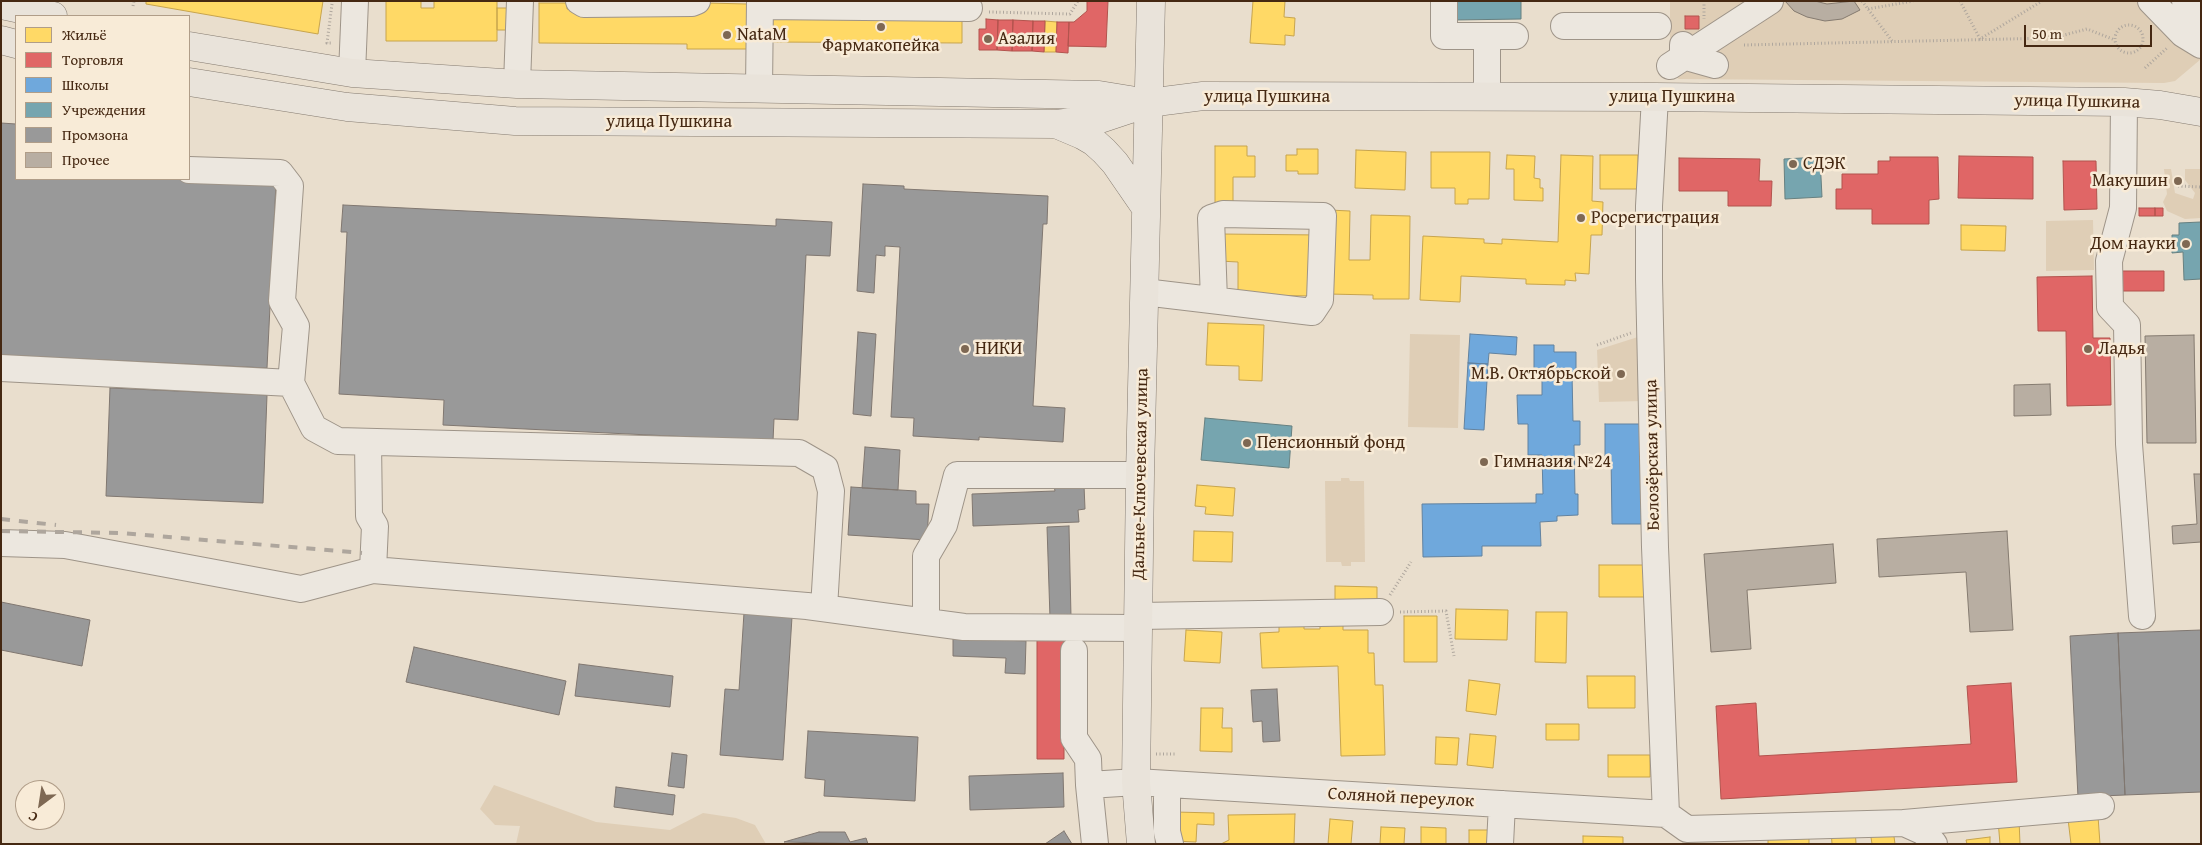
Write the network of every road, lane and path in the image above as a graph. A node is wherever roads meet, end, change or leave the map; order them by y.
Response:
1 (355, 1) edge
2 (520, 1) edge
3 (579, 1) edge
4 (697, 1) edge
5 (1078, 1) edge
6 (1151, 1) edge
7 (1444, 1) edge
8 (1770, 1) edge
9 (1862, 1) edge
10 (1913, 1) edge
11 (1960, 1) edge
12 (2041, 1) edge
13 (760, 4) edge
14 (1, 5) edge
15 (969, 8) joint
16 (2162, 8) edge
17 (1868, 9) junction
18 (48, 15) edge
19 (1564, 26) dead end
20 (1658, 26) dead end
21 (2192, 27) edge
22 (1487, 36) junction
23 (1515, 36) dead end
24 (1980, 39) junction
25 (1, 40) edge
26 (2115, 40) junction
27 (1892, 41) junction
28 (15, 44) edge
29 (190, 46) edge
30 (1698, 51) joint
31 (2145, 68) dead end
32 (352, 73) junction
33 (190, 82) edge
34 (516, 84) junction
35 (759, 89) junction
36 (1487, 97) junction
37 (1655, 97) junction
38 (2124, 102) junction
39 (1148, 103) junction
40 (2199, 108) edge
41 (1056, 124) junction
42 (190, 170) edge
43 (2178, 186) dead end
44 (2201, 187) edge
45 (1146, 208) junction
46 (1144, 292) junction
47 (1214, 300) junction
48 (1637, 331) dead end
49 (1597, 345) dead end
50 (1, 368) edge
51 (291, 383) junction
52 (368, 442) junction
53 (1140, 475) junction
54 (1, 543) edge
55 (1411, 562) dead end
56 (373, 570) junction
57 (824, 608) junction
58 (1380, 612) junction
59 (2142, 616) dead end
60 (926, 622) junction
61 (1139, 622) junction
62 (1074, 651) dead end
63 (1454, 656) dead end
64 (1153, 754) dead end
65 (1176, 754) dead end
66 (1136, 782) junction
67 (1167, 784) junction
68 (1089, 785) junction
69 (1502, 804) junction
70 (2101, 806) dead end
71 (1666, 814) junction
72 (1904, 822) junction
73 (1748, 835) edge
74 (1095, 844) edge
75 (1141, 844) edge
76 (1170, 844) edge
77 (1500, 844) edge
78 (1934, 844) edge

1 - 32 street
2 - 34 street
3 - 4 street
5 - 15 path
6 - 39 main road, Дальне-Ключевская улица
7 - 22 street
8 - 30 street
9 - 17 path
10 - 17 path
11 - 24 path
12 - 24 path
13 - 15 street
13 - 35 street
14 - 18 main road
16 - 21 street
17 - 27 path
19 - 20 street
21 - 31 path
22 - 23 street
22 - 36 street
24 - 26 path
24 - 27 path
25 - 28 main road
26 - 26 path
27 - 30 path
29 - 32 main road, улица Пушкина
32 - 34 main road, улица Пушкина
33 - 41 main road, улица Пушкина
34 - 35 main road, улица Пушкина
35 - 39 main road, улица Пушкина
36 - 37 main road, улица Пушкина
36 - 39 main road, улица Пушкина
37 - 38 main road, улица Пушкина
37 - 71 street, Белозёрская улица
38 - 40 main road, улица Пушкина
38 - 59 street
39 - 41 main road, улица Пушкина
39 - 45 main road, Дальне-Ключевская улица
41 - 45 main road
42 - 51 street
43 - 44 path
45 - 46 main road, Дальне-Ключевская улица
46 - 47 street
46 - 53 main road, Дальне-Ключевская улица
47 - 47 street
48 - 49 path
50 - 51 street
51 - 52 street
52 - 56 street
52 - 57 street
53 - 60 street
53 - 61 main road, Дальне-Ключевская улица
54 - 56 street
55 - 58 path
56 - 57 street
57 - 60 street
58 - 61 street
58 - 63 path
60 - 61 street
61 - 66 main road, Дальне-Ключевская улица
62 - 68 street
64 - 65 path
66 - 67 street, Соляной переулок
66 - 68 street, Соляной переулок
66 - 75 main road, Дальне-Ключевская улица
67 - 69 street, Соляной переулок
67 - 76 street
68 - 74 street
69 - 71 street, Соляной переулок
69 - 77 street
70 - 72 street
71 - 73 street
72 - 73 street
72 - 78 street

